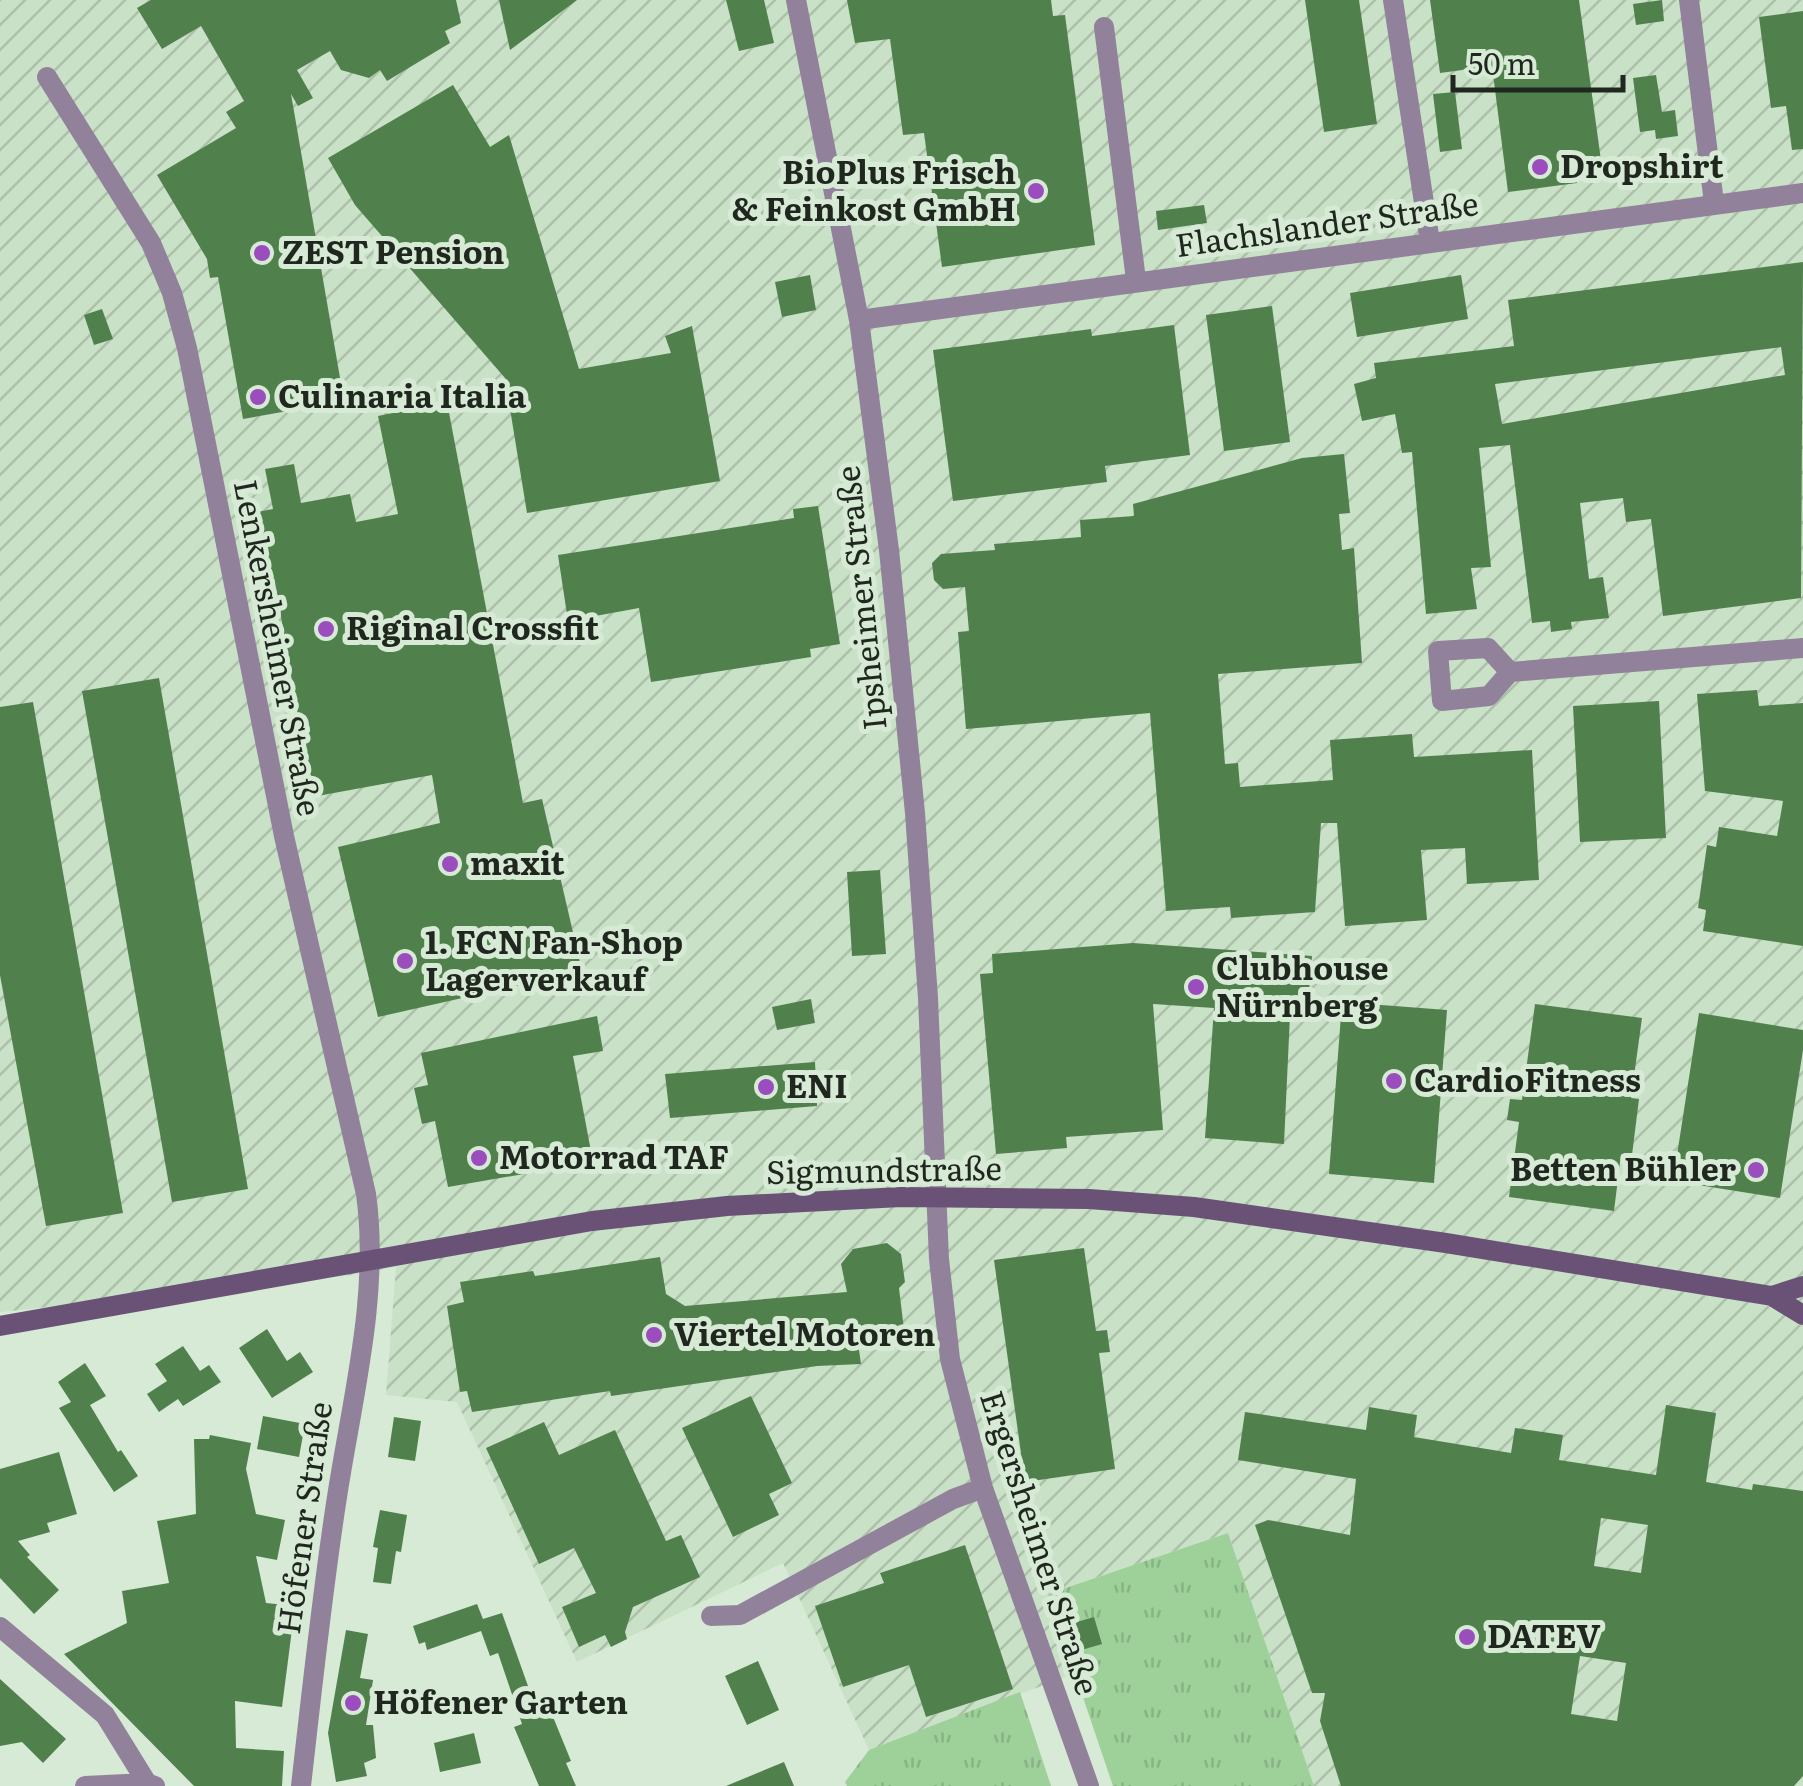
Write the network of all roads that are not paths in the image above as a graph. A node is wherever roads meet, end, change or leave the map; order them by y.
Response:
1 (796, 0) edge
2 (1393, 0) edge
3 (1689, 0) edge
4 (1104, 27) dead end
5 (47, 78) dead end
6 (1803, 192) edge
7 (1714, 203) junction
8 (1430, 242) junction
9 (1136, 280) junction
10 (859, 320) junction
11 (1803, 648) edge
12 (1510, 672) dead end
13 (936, 1196) junction
14 (370, 1259) junction
15 (1803, 1286) edge
16 (1772, 1296) junction
17 (1803, 1315) edge
18 (0, 1326) edge
19 (983, 1488) junction
20 (710, 1616) dead end
21 (0, 1628) edge
22 (151, 1784) edge
23 (85, 1786) edge
24 (301, 1786) edge
25 (1089, 1786) edge

1 - 10 street, Ipsheimer Straße
2 - 8 street
3 - 7 street
4 - 9 street
5 - 14 street, Lenkersheimer Straße
6 - 7 street, Flachslander Straße
7 - 8 street, Flachslander Straße
8 - 9 street, Flachslander Straße
9 - 10 street, Flachslander Straße
10 - 13 street, Ipsheimer Straße
11 - 12 street
13 - 14 main road, Sigmundstraße
13 - 16 main road, Sigmundstraße
13 - 19 street, Ergersheimer Straße
14 - 18 main road, Sigmundstraße
14 - 24 street, Höfener Straße
15 - 16 main road, Sigmundstraße
16 - 17 main road, Sigmundstraße
19 - 20 street
19 - 25 street, Ergersheimer Straße
21 - 22 street
22 - 23 street

